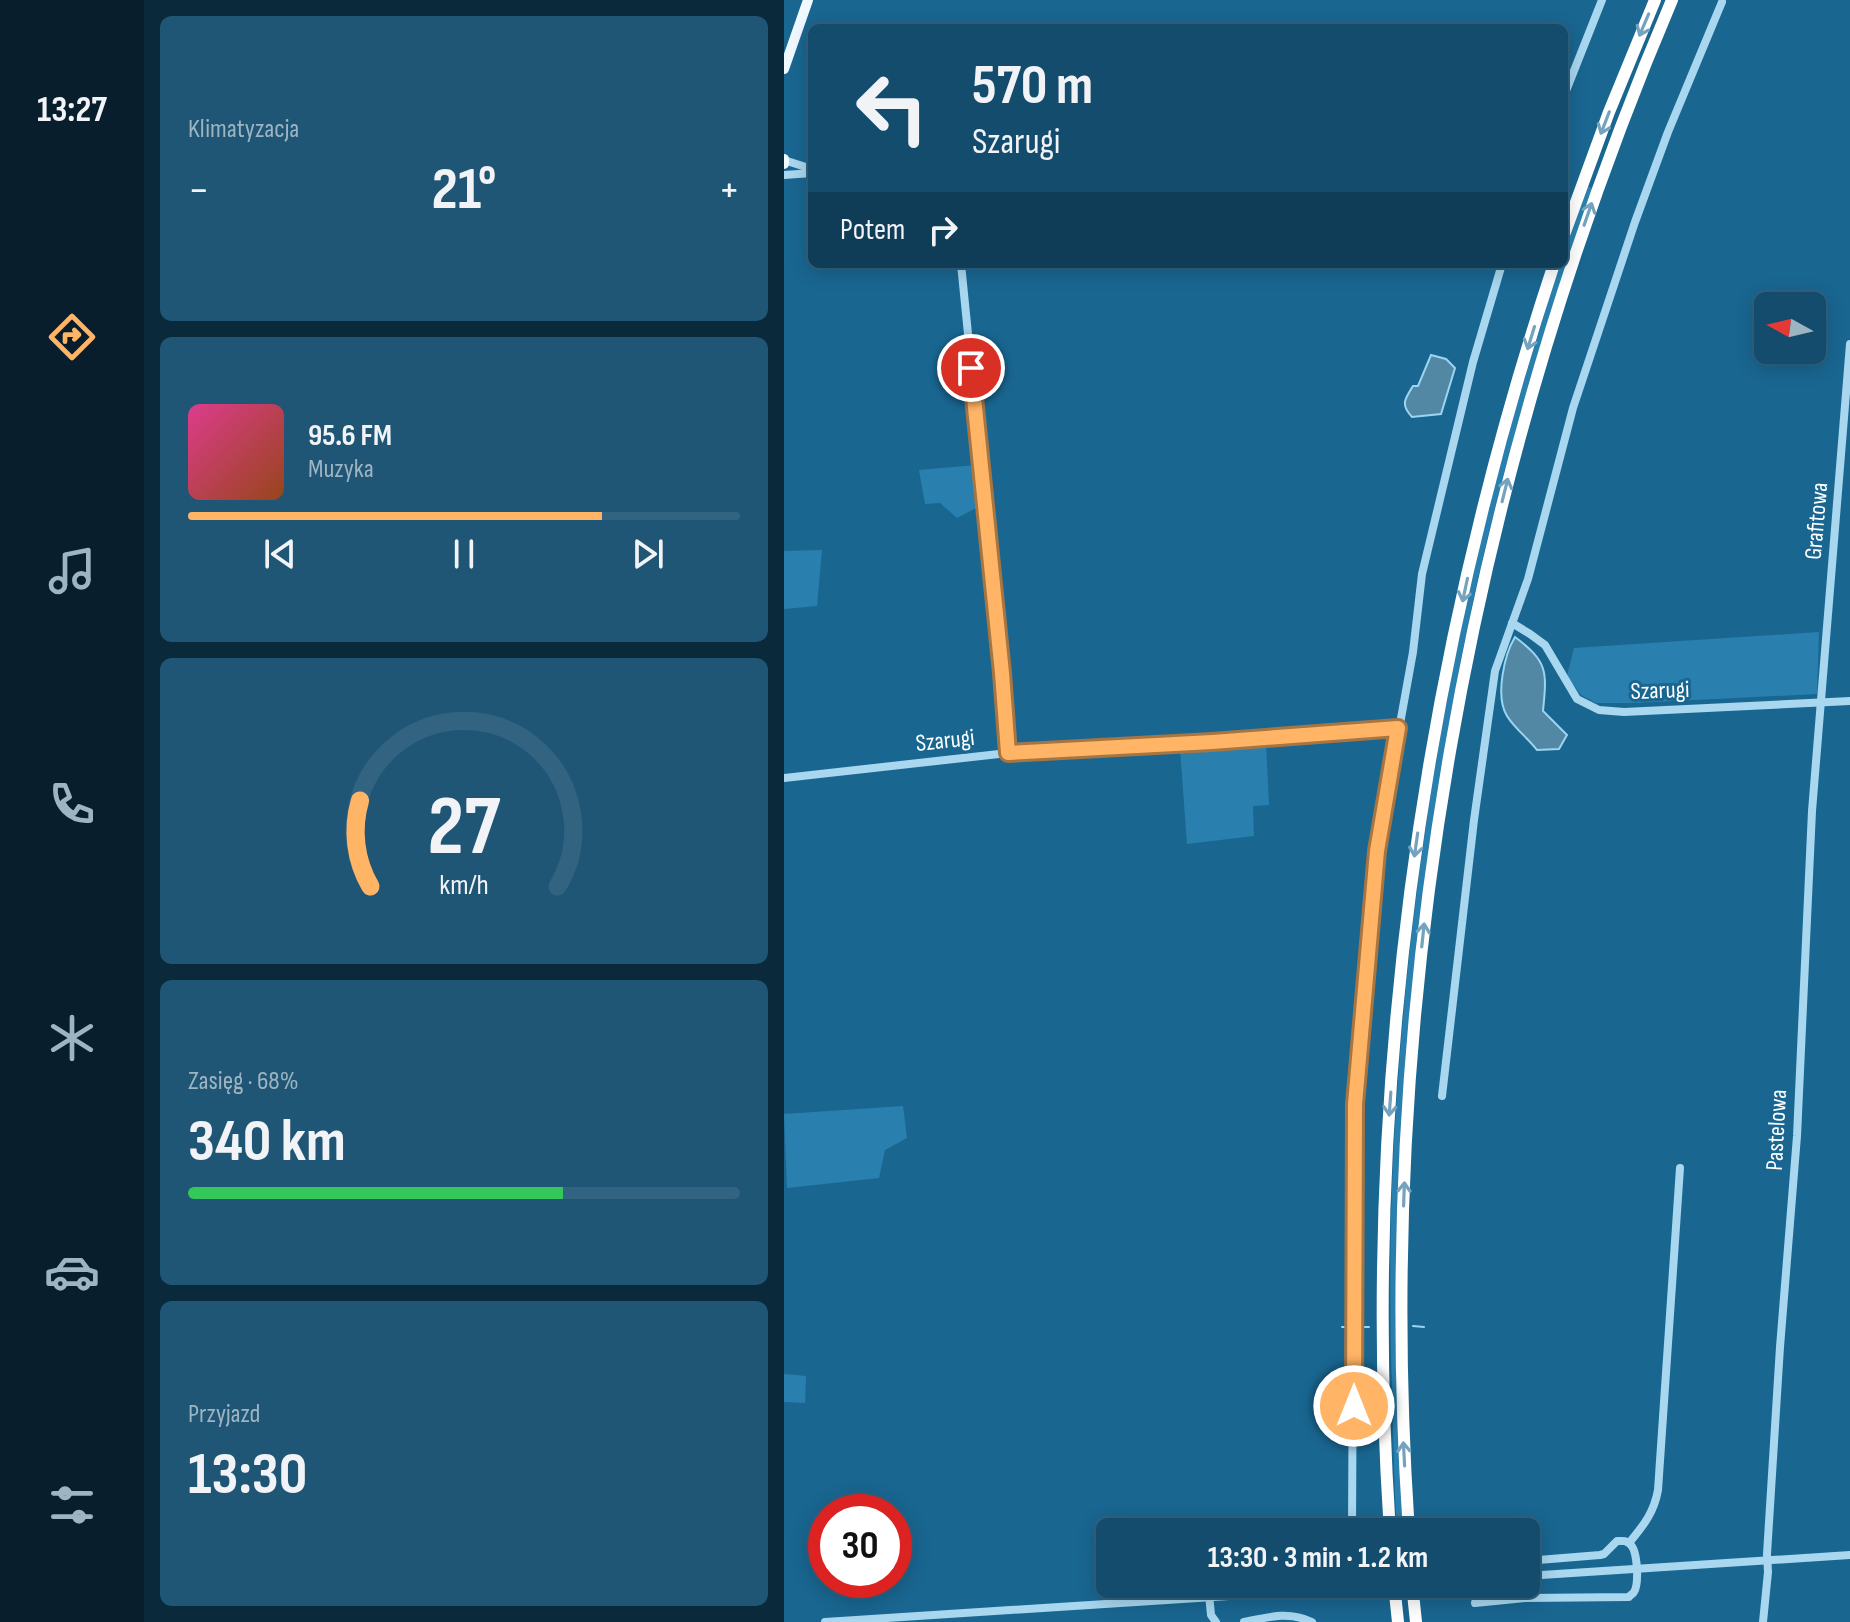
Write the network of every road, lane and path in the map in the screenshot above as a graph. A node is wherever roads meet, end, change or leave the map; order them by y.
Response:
1 (808, 0) edge
2 (1602, 0) edge
3 (1655, 0) edge
4 (1672, 0) edge
5 (1722, 2) dead end
6 (784, 69) edge
7 (1568, 86) edge
8 (784, 161) edge
9 (808, 170) edge
10 (808, 172) edge
11 (784, 175) edge
12 (1568, 224) edge
13 (961, 268) edge
14 (1501, 268) edge
15 (1553, 268) edge
16 (1850, 344) edge
17 (1512, 623) junction
18 (1850, 701) edge
19 (1822, 702) junction
20 (1398, 728) junction
21 (1008, 753) junction
22 (784, 778) edge
23 (1442, 1096) dead end
24 (1680, 1168) dead end
25 (1352, 1518) edge
26 (1389, 1518) edge
27 (1408, 1518) edge
28 (1629, 1543) junction
29 (1850, 1555) edge
30 (1540, 1560) edge
31 (1767, 1560) junction
32 (1636, 1568) junction
33 (1540, 1575) edge
34 (1209, 1598) joint
35 (1395, 1598) edge
36 (1413, 1598) edge
37 (1475, 1603) dead end
38 (825, 1622) edge
39 (1216, 1622) edge
40 (1244, 1622) edge
41 (1312, 1622) edge
42 (1398, 1622) edge
43 (1416, 1622) edge
44 (1763, 1622) edge

1 - 6 main road
2 - 7 street
3 -> 12 highway
27 -> 4 highway
5 - 17 street
8 - 9 street
10 - 11 street
13 - 21 street
14 - 20 street
15 -> 26 highway
16 - 19 street, Grafitowa
17 - 19 street, Szarugi
17 - 23 street
18 - 19 street, Szarugi
19 - 31 street, Pastelowa
20 - 21 street, Szarugi
20 - 25 street
21 - 22 street, Szarugi
24 - 28 street
28 - 30 street
28 - 32 street
29 - 31 street
31 - 32 street
31 - 44 street, Pastelowa
32 - 33 street
32 - 37 street
34 - 38 street
34 - 39 street
35 - 42 highway
36 - 43 highway
40 - 41 street

